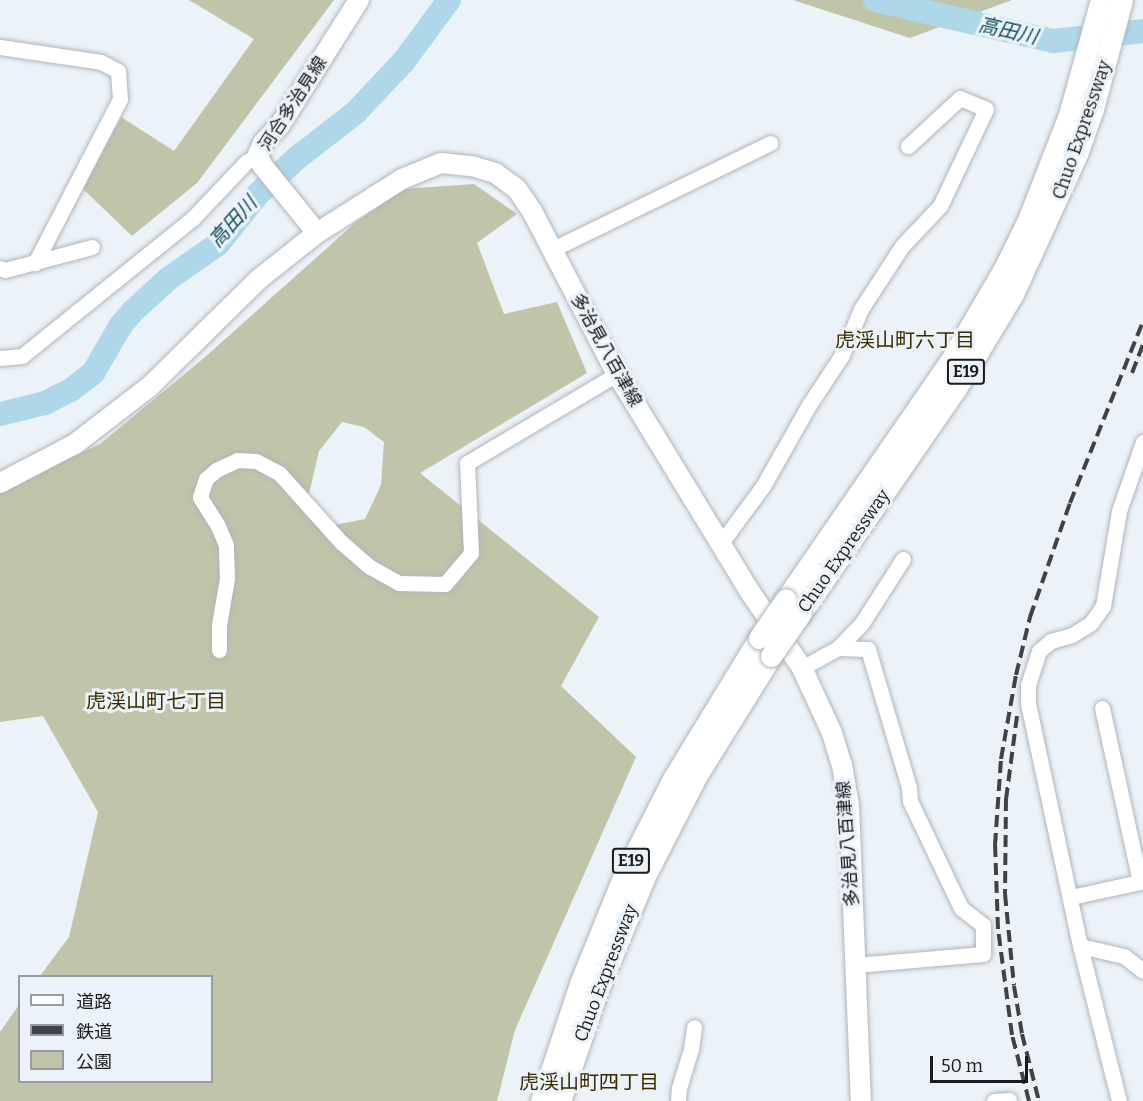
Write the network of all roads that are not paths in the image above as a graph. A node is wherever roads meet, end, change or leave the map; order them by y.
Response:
1 (359, 0) edge
2 (1101, 0) edge
3 (1122, 0) edge
4 (0, 47) edge
5 (770, 143) dead end
6 (908, 146) dead end
7 (260, 160) junction
8 (317, 233) junction
9 (92, 247) dead end
10 (551, 250) junction
11 (35, 263) junction
12 (0, 268) edge
13 (0, 357) edge
14 (617, 374) junction
15 (1143, 441) edge
16 (0, 483) edge
17 (721, 543) junction
18 (903, 559) dead end
19 (793, 606) junction
20 (838, 648) junction
21 (219, 650) dead end
22 (802, 668) junction
23 (1102, 708) dead end
24 (1071, 897) junction
25 (1080, 946) junction
26 (855, 965) junction
27 (1143, 972) edge
28 (694, 1027) dead end
29 (546, 1100) edge
30 (678, 1101) edge
31 (861, 1101) edge
32 (1119, 1101) edge

1 - 7 main road, 河合多治見線
2 - 19 highway, Chuo Expressway / E19
3 - 19 highway, Chuo Expressway / E19
4 - 11 street
5 - 10 street
6 - 17 street
7 - 8 main road, 河合多治見線
7 - 13 street
8 - 10 main road, 多治見八百津線
8 - 16 main road, 多治見八百津線
9 - 11 street
10 - 14 main road, 多治見八百津線
11 - 12 street
14 - 17 main road, 多治見八百津線
14 - 21 street
15 - 24 street
17 - 22 main road, 多治見八百津線
18 - 20 street
19 - 29 highway, Chuo Expressway / E19, bridge
19 - 29 highway, Chuo Expressway / E19, bridge
20 - 22 street
20 - 26 street
22 - 26 main road, 多治見八百津線
23 - 24 street
24 - 25 street
25 - 27 street
25 - 32 street
26 - 31 main road, 多治見八百津線
28 - 30 street

